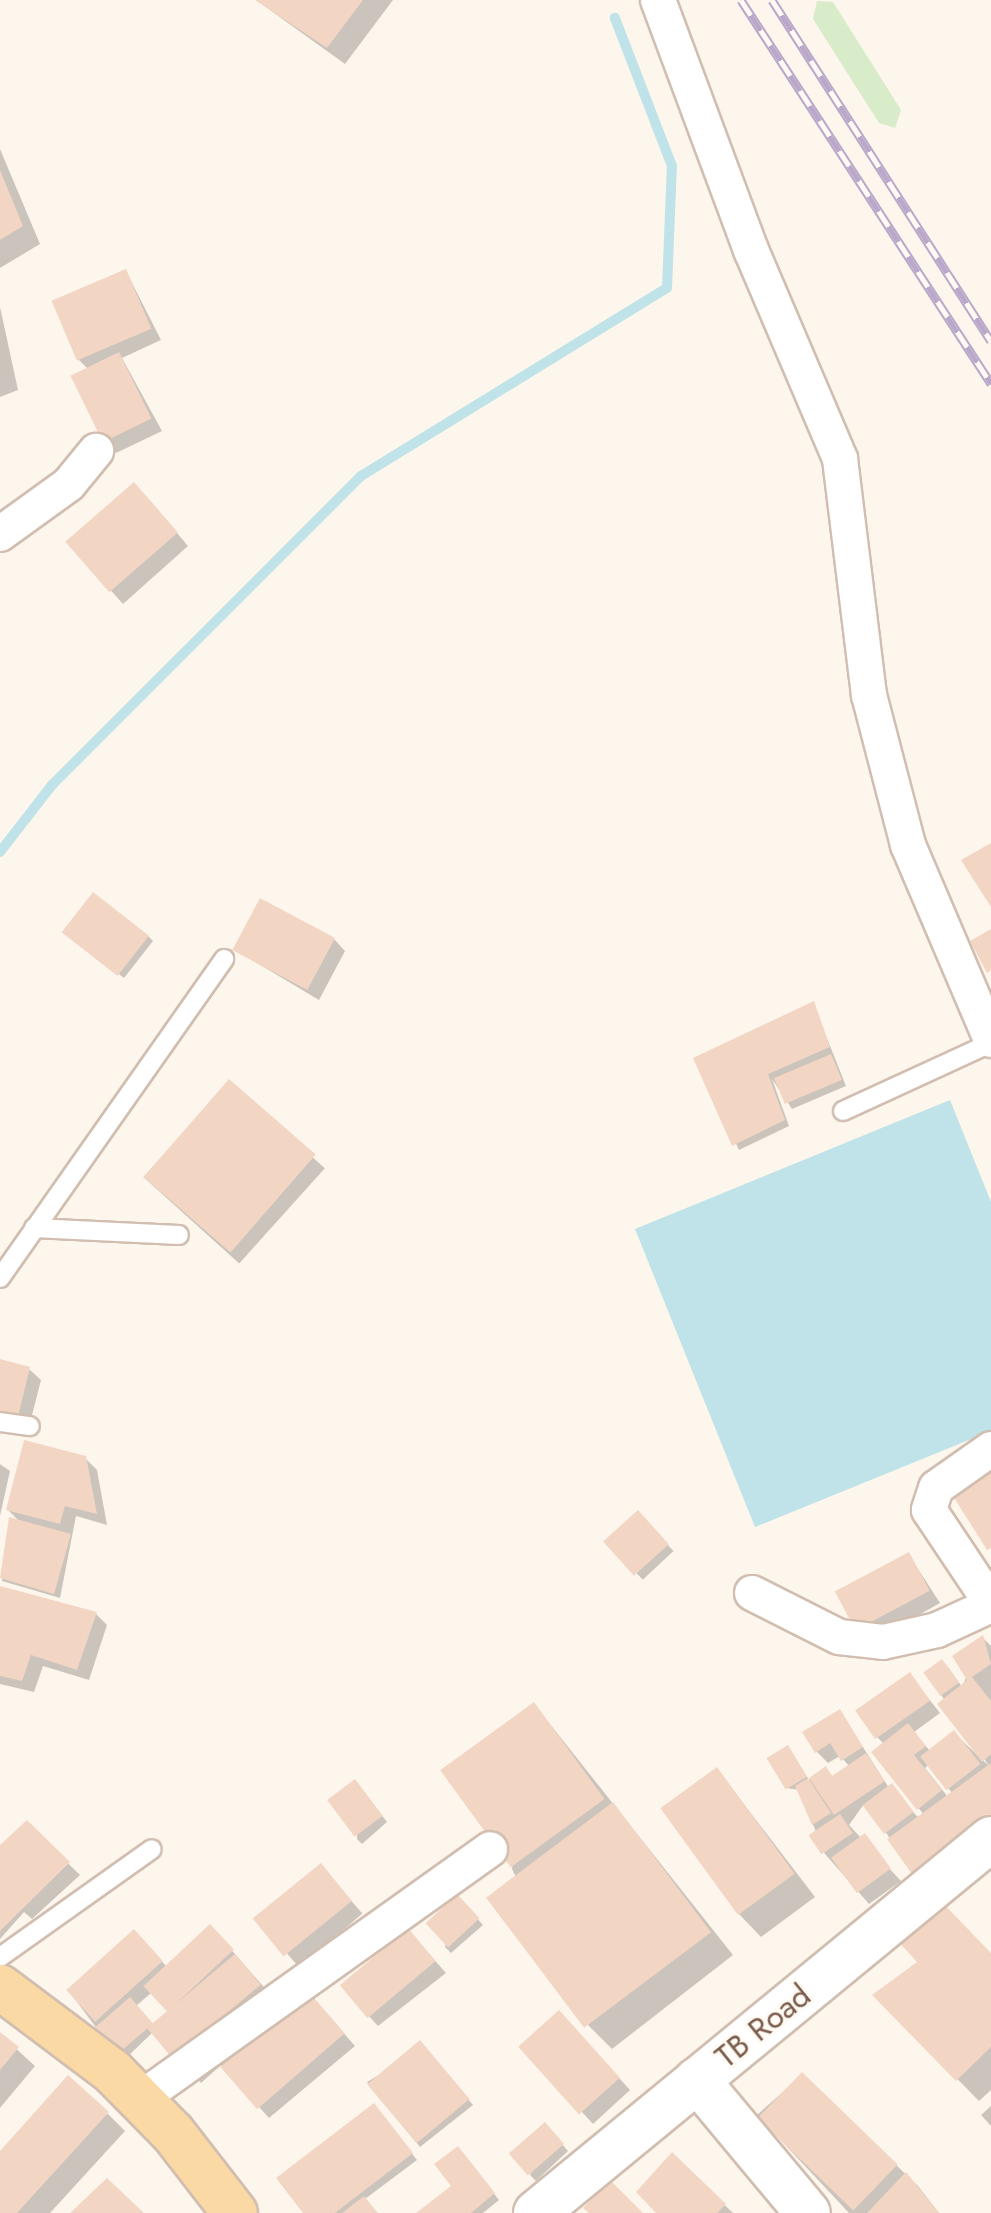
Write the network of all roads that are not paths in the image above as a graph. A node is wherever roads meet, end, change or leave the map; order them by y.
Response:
1 (658, 0) edge
2 (96, 451) dead end
3 (0, 534) edge
4 (224, 959) dead end
5 (991, 1041) edge
6 (843, 1111) dead end
7 (34, 1228) junction
8 (179, 1235) dead end
9 (0, 1278) edge
10 (0, 1422) edge
11 (30, 1426) dead end
12 (991, 1449) edge
13 (752, 1593) dead end
14 (991, 1604) edge
15 (991, 1839) edge
16 (152, 1849) dead end
17 (490, 1849) dead end
18 (0, 1957) edge
19 (0, 1987) edge
20 (697, 2080) junction
21 (140, 2099) junction
22 (235, 2213) edge
23 (536, 2213) edge
24 (808, 2213) edge

1 - 5 street
2 - 3 street
4 - 7 lane
5 - 6 lane
7 - 8 lane
7 - 9 lane
10 - 11 lane
12 - 14 street
13 - 14 street
15 - 20 street, TB Road
16 - 18 lane
17 - 21 street
19 - 21 main road
20 - 23 street, TB Road
20 - 24 street
21 - 22 main road

